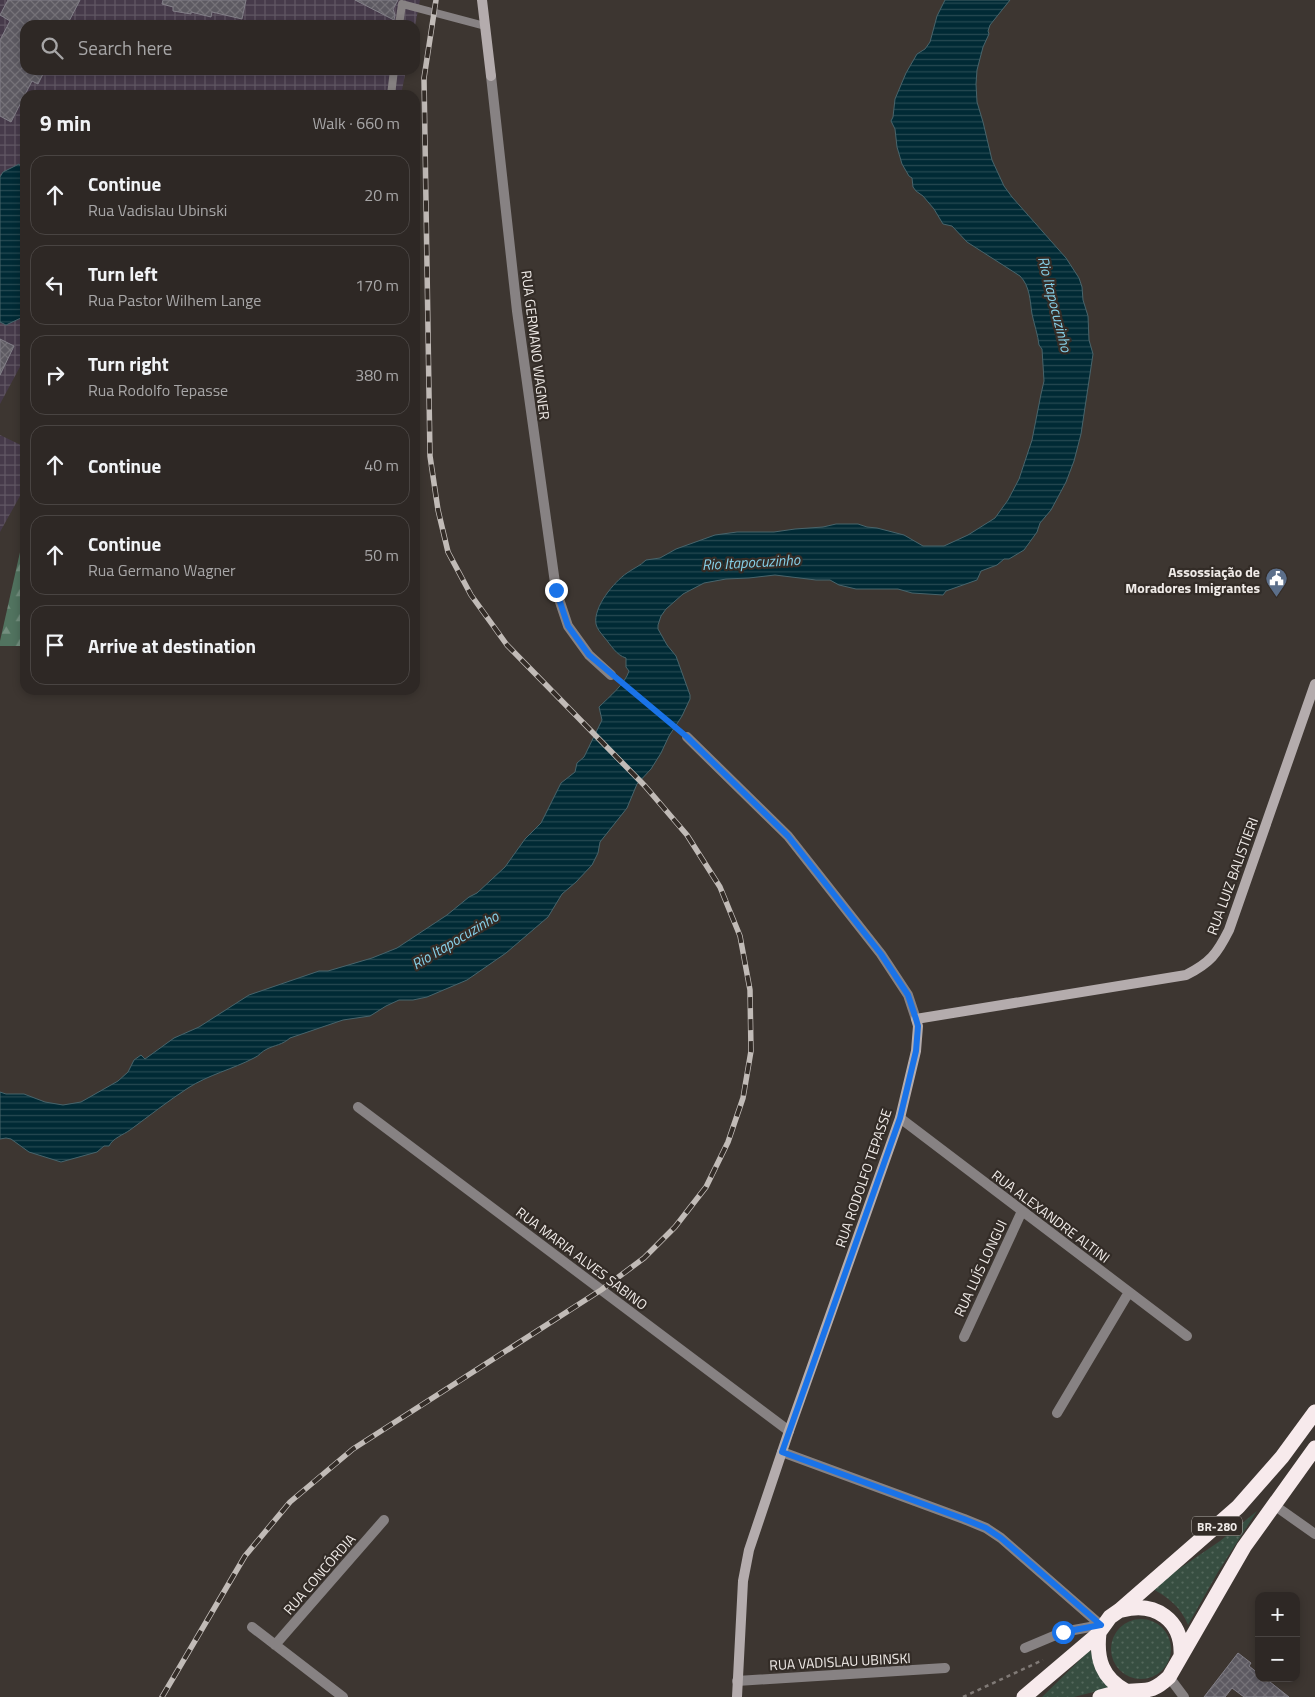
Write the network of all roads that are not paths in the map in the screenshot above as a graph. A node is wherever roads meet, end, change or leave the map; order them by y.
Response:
1 (482, 0) edge
2 (400, 20) edge
3 (485, 26) junction
4 (393, 75) edge
5 (392, 90) edge
6 (611, 675) road end
7 (1315, 684) edge
8 (687, 737) road end
9 (916, 1019) junction
10 (358, 1106) dead end
11 (900, 1118) junction
12 (1022, 1211) junction
13 (1128, 1292) junction
14 (1186, 1336) dead end
15 (964, 1337) dead end
16 (1315, 1412) edge
17 (1057, 1413) dead end
18 (789, 1431) junction
19 (1315, 1448) edge
20 (782, 1452) junction
21 (1274, 1505) junction
22 (384, 1520) dead end
23 (1315, 1534) edge
24 (1120, 1610) junction
25 (252, 1627) dead end
26 (1101, 1628) junction
27 (276, 1645) junction
28 (1025, 1648) dead end
29 (1181, 1656) junction
30 (945, 1668) dead end
31 (1168, 1678) junction
32 (737, 1681) junction
33 (1126, 1694) edge
34 (343, 1697) edge
35 (737, 1697) edge
36 (1024, 1697) edge
37 (1100, 1697) edge
38 (1156, 1697) edge
39 (1184, 1697) edge

1 - 3 street, RUA GERMANO WAGNER
2 - 3 lane
3 - 6 street, RUA GERMANO WAGNER
4 - 5 lane
7 - 9 street, RUA LUIZ BALISTIERI
8 - 9 street, RUA RODOLFO TEPASSE
9 - 11 street, RUA RODOLFO TEPASSE
10 - 18 street, RUA MARIA ALVES SABINO
11 - 12 street, RUA ALEXANDRE ALTINI
11 - 18 street, RUA RODOLFO TEPASSE
12 - 13 street, RUA ALEXANDRE ALTINI
12 - 15 street, RUA LUÍS LONGUI
13 - 14 street, RUA ALEXANDRE ALTINI
13 - 17 street
16 - 24 highway, BR-280
18 - 20 street, RUA RODOLFO TEPASSE
19 - 21 highway, BR-280
20 - 26 street
20 - 32 street, RUA RODOLFO TEPASSE
21 - 23 street
21 - 29 highway, BR-280
22 - 27 street, RUA CONCÓRDIA
24 - 26 highway, BR-280
24 - 29 highway
25 - 27 street
26 - 28 street
26 - 33 highway
26 - 36 highway, BR-280
27 - 34 street
29 - 31 highway, BR-280
30 - 32 street, RUA VADISLAU UBINSKI
31 - 33 highway
31 - 38 street
31 - 39 street
32 - 35 street, RUA RODOLFO TEPASSE
33 - 37 highway

